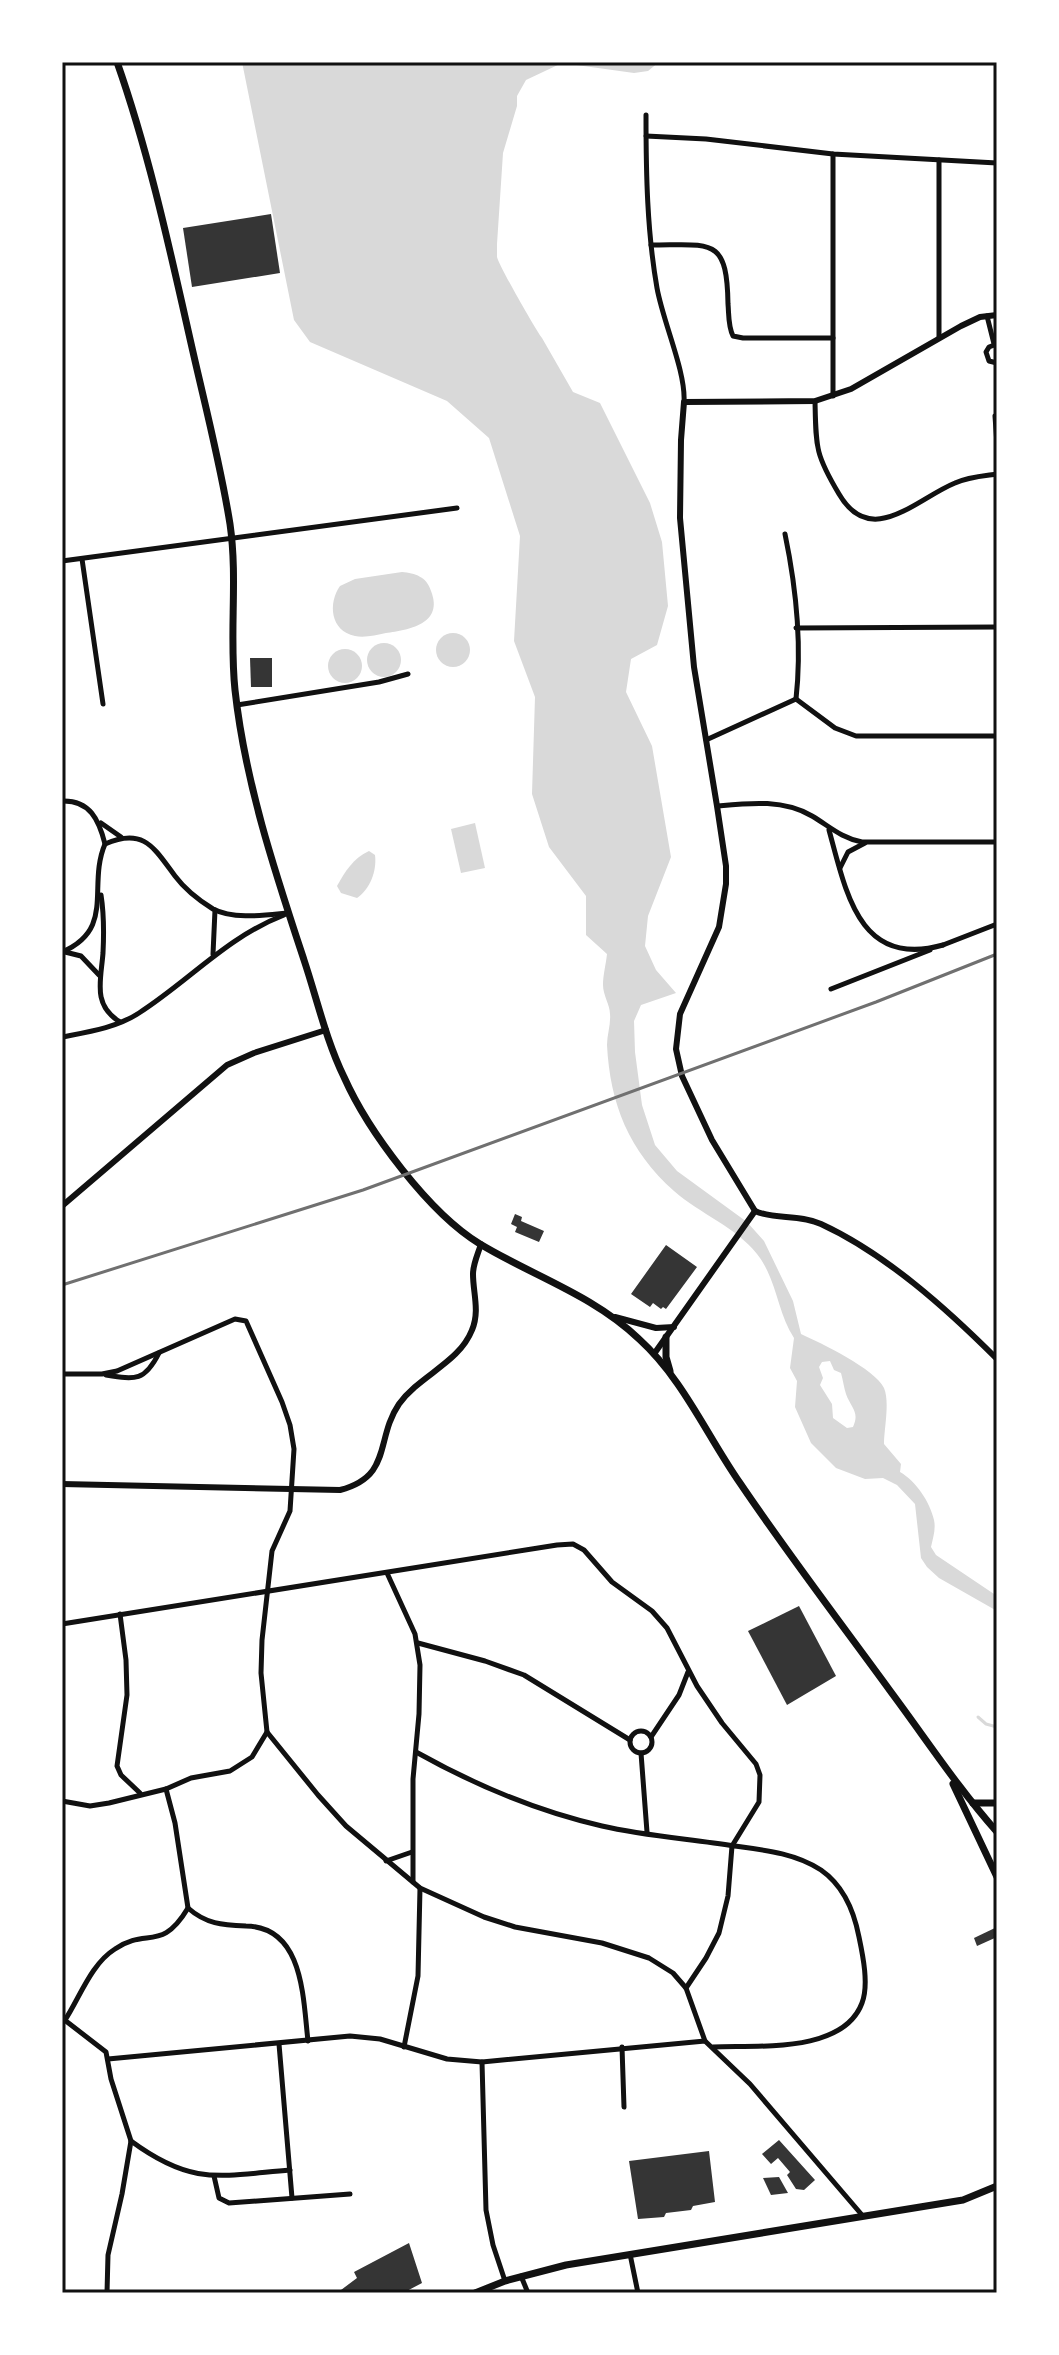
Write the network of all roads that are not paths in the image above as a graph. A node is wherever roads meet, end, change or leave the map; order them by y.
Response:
1 (117, 62) edge
2 (646, 115) dead end
3 (646, 136) junction
4 (833, 154) junction
5 (939, 160) junction
6 (997, 163) edge
7 (651, 245) junction
8 (997, 315) edge
9 (987, 316) junction
10 (833, 338) junction
11 (939, 338) junction
12 (996, 344) edge
13 (997, 363) edge
14 (833, 397) junction
15 (815, 401) junction
16 (684, 402) junction
17 (995, 416) edge
18 (997, 444) edge
19 (997, 474) edge
20 (457, 508) dead end
21 (785, 534) dead end
22 (232, 539) junction
23 (82, 559) junction
24 (62, 561) edge
25 (997, 627) edge
26 (796, 628) junction
27 (408, 674) dead end
28 (796, 699) junction
29 (103, 704) dead end
30 (237, 705) junction
31 (997, 736) edge
32 (705, 740) junction
33 (62, 801) edge
34 (717, 806) junction
35 (100, 823) junction
36 (829, 829) junction
37 (121, 837) junction
38 (108, 842) junction
39 (869, 842) junction
40 (997, 842) edge
41 (840, 869) junction
42 (98, 878) junction
43 (215, 910) junction
44 (288, 913) junction
45 (997, 924) edge
46 (943, 945) junction
47 (63, 952) edge
48 (213, 955) junction
49 (100, 976) junction
50 (831, 989) dead end
51 (120, 1022) junction
52 (326, 1030) junction
53 (62, 1037) edge
54 (62, 1206) edge
55 (755, 1211) junction
56 (481, 1244) junction
57 (609, 1315) junction
58 (674, 1327) junction
59 (666, 1337) junction
60 (159, 1353) junction
61 (654, 1354) junction
62 (997, 1359) edge
63 (62, 1374) edge
64 (102, 1374) junction
65 (671, 1374) junction
66 (62, 1484) edge
67 (293, 1490) junction
68 (387, 1573) junction
69 (267, 1591) junction
70 (120, 1614) junction
71 (62, 1624) edge
72 (418, 1643) junction
73 (688, 1672) junction
74 (267, 1732) junction
75 (651, 1737) junction
76 (630, 1740) junction
77 (416, 1752) junction
78 (641, 1753) junction
79 (945, 1767) junction
80 (166, 1789) junction
81 (141, 1794) junction
82 (62, 1801) edge
83 (971, 1802) junction
84 (997, 1803) edge
85 (997, 1832) edge
86 (647, 1833) junction
87 (732, 1846) junction
88 (413, 1851) junction
89 (386, 1861) junction
90 (997, 1877) edge
91 (413, 1883) junction
92 (420, 1888) junction
93 (188, 1908) junction
94 (686, 1988) junction
95 (64, 2019) edge
96 (308, 2041) junction
97 (705, 2041) junction
98 (279, 2044) junction
99 (404, 2047) junction
100 (622, 2047) junction
101 (712, 2047) junction
102 (108, 2059) junction
103 (482, 2062) junction
104 (624, 2107) dead end
105 (131, 2141) junction
106 (290, 2170) junction
107 (214, 2176) junction
108 (997, 2186) edge
109 (350, 2194) dead end
110 (292, 2198) junction
111 (862, 2215) junction
112 (630, 2254) junction
113 (521, 2276) junction
114 (505, 2281) junction
115 (107, 2293) edge
116 (475, 2293) edge
117 (528, 2293) edge
118 (638, 2293) edge

1 - 22 main road
2 - 3 street
3 - 4 street
3 - 7 street
4 - 5 street
4 - 10 street
5 - 6 street
5 - 11 street
7 - 10 street
7 - 16 street
8 - 9 street
9 - 11 street
9 - 12 street
10 - 14 street
11 - 14 street
12 - 13 street
14 - 15 street
15 - 16 street
15 - 19 street
16 - 32 street
17 - 18 street
20 - 22 street
21 - 26 street
22 - 23 street
22 - 30 main road
23 - 24 street
23 - 29 street
25 - 26 street
26 - 28 street
27 - 30 street
28 - 31 street
28 - 32 street
30 - 44 main road
32 - 34 street
33 - 35 street
34 - 36 street
34 - 55 street
35 - 37 street
35 - 38 street
36 - 39 street
36 - 41 street
37 - 38 street
37 - 43 street
38 - 42 street
39 - 40 street
39 - 41 street
41 - 46 street
42 - 47 street
42 - 49 street
43 - 44 street
43 - 48 street
44 - 48 street
44 - 52 main road
45 - 46 street
46 - 50 street
47 - 49 street
48 - 51 street
49 - 51 street
51 - 53 street
52 - 54 street
52 - 56 main road
55 - 58 street
55 - 62 street
56 - 57 main road
56 - 67 street
57 - 58 street
57 - 61 main road
58 - 59 street
59 - 61 street
59 - 65 main road
60 - 64 street
60 - 64 street
60 - 67 street
61 - 65 main road
63 - 64 street
65 - 79 main road
66 - 67 street
67 - 69 street
68 - 69 street
68 - 72 street
68 - 73 street
69 - 70 street
69 - 74 street
70 - 71 street
70 - 81 street
72 - 76 street
72 - 77 street
73 - 75 street
73 - 87 street
74 - 80 street
74 - 89 street
75 - 76 street
75 - 78 street
76 - 78 street
77 - 86 street
77 - 88 street
78 - 86 street
79 - 83 main road
79 - 90 main road
80 - 81 street
80 - 93 street
81 - 82 street
83 - 84 main road
83 - 85 main road
86 - 87 street
87 - 94 street
87 - 101 street
88 - 89 street
88 - 91 street
89 - 91 street
91 - 92 street
92 - 94 street
92 - 99 street
93 - 95 street
93 - 96 street
94 - 97 street
95 - 102 street
96 - 98 street
96 - 99 street
97 - 100 street
97 - 101 street
98 - 102 street
98 - 106 street
99 - 103 street
100 - 103 street
100 - 104 street
101 - 111 street
102 - 105 street
103 - 114 street
105 - 107 street
105 - 115 street
106 - 107 street
106 - 110 street
107 - 110 street
108 - 111 main road
109 - 110 street
111 - 112 main road
112 - 113 main road
112 - 118 street
113 - 114 main road
113 - 117 street
114 - 116 main road

